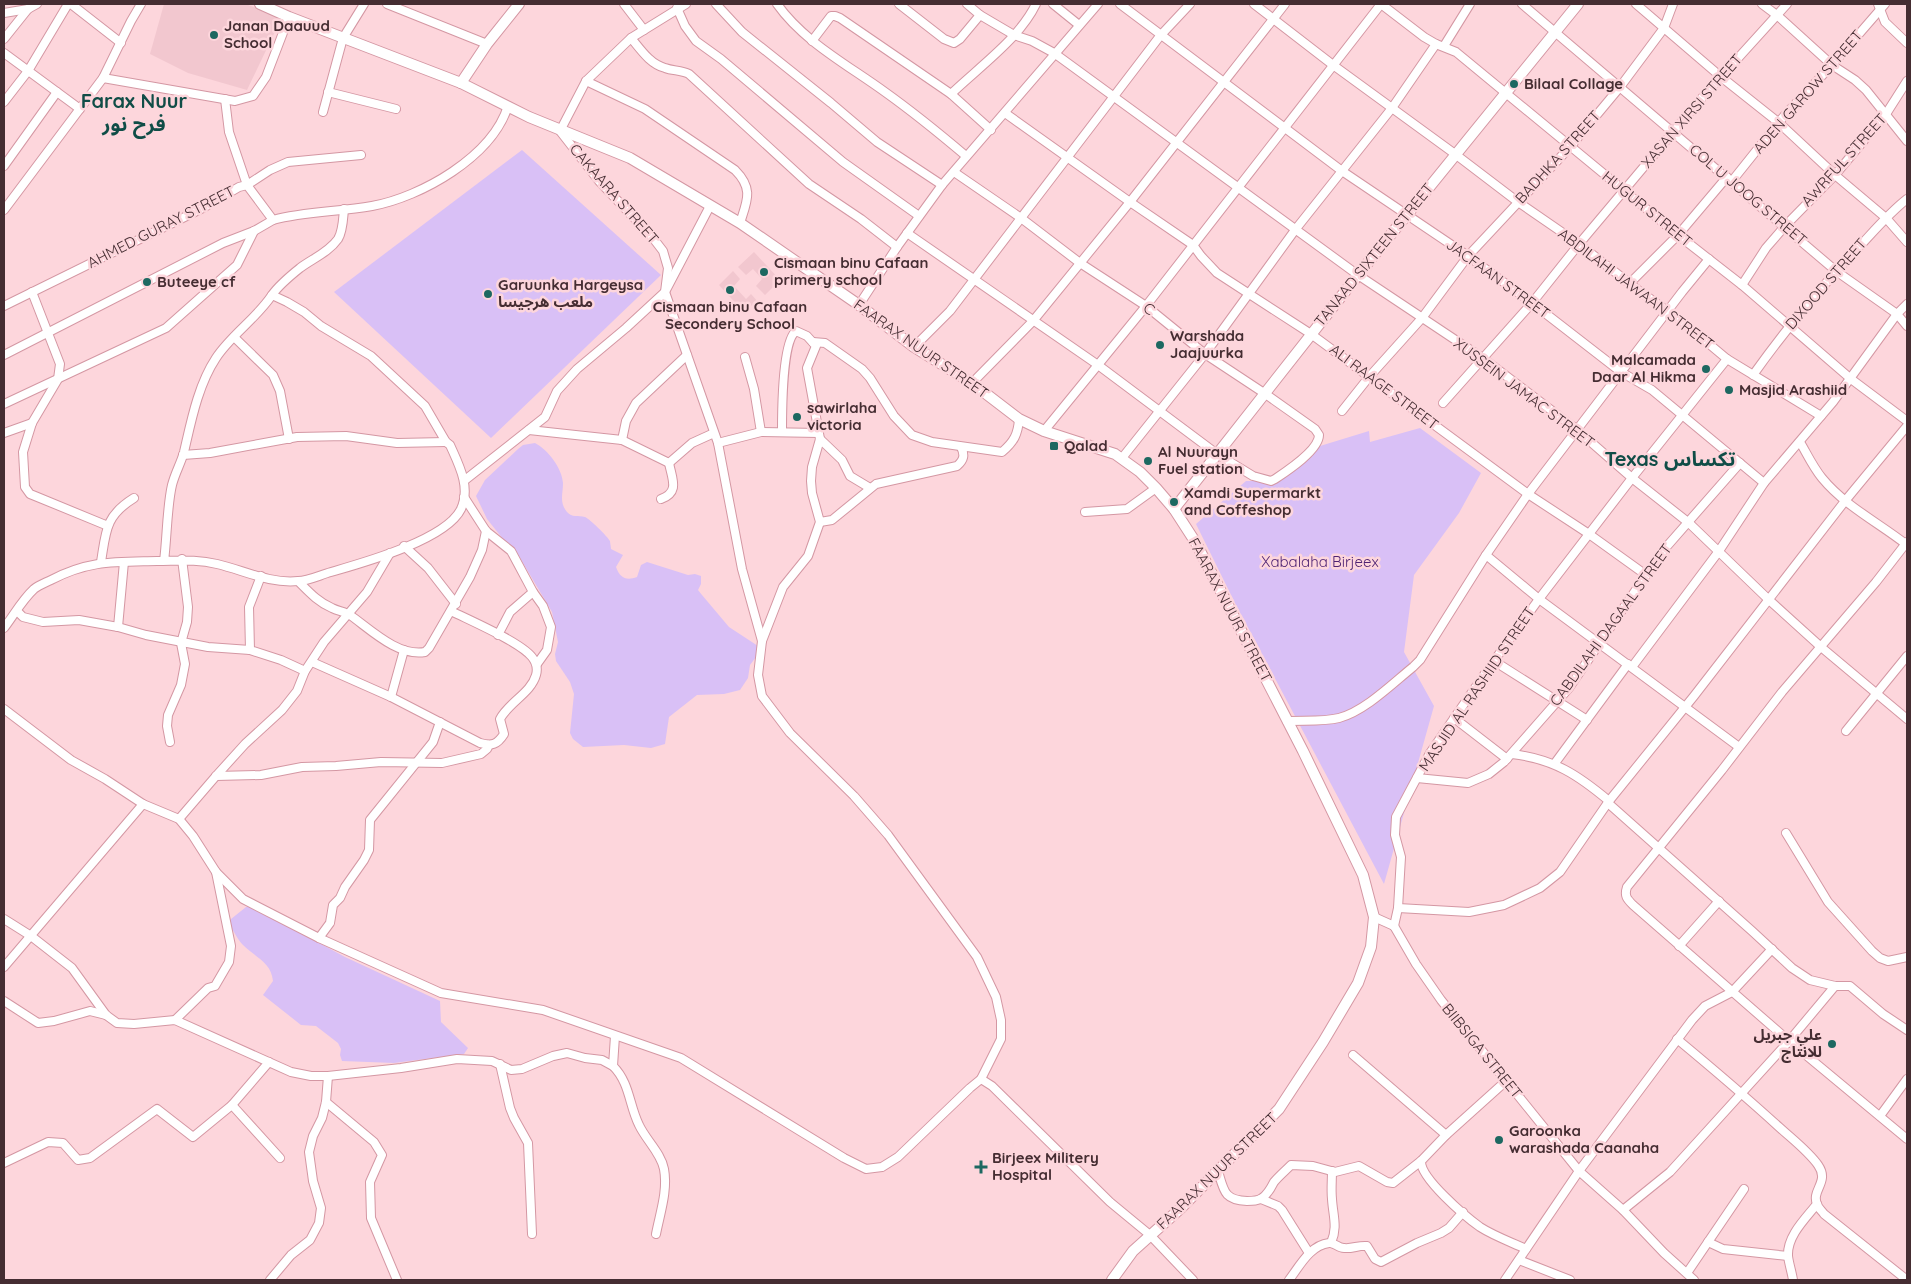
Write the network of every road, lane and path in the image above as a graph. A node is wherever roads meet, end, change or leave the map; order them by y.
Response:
1 (37, 4) edge
2 (70, 4) edge
3 (141, 4) edge
4 (260, 4) edge
5 (364, 4) edge
6 (387, 4) edge
7 (519, 4) edge
8 (624, 4) edge
9 (686, 4) edge
10 (716, 4) edge
11 (777, 4) edge
12 (899, 4) edge
13 (967, 4) edge
14 (1036, 4) edge
15 (1054, 4) edge
16 (1098, 4) edge
17 (1120, 4) edge
18 (1190, 4) edge
19 (1254, 4) edge
20 (1285, 4) edge
21 (1381, 4) edge
22 (1470, 4) edge
23 (1522, 4) edge
24 (1578, 4) edge
25 (1636, 4) edge
26 (1673, 4) edge
27 (1762, 4) edge
28 (1788, 4) edge
29 (1881, 6) edge
30 (677, 8) junction
31 (28, 9) junction
32 (4, 13) edge
33 (980, 15) junction
34 (1778, 16) junction
35 (289, 17) junction
36 (1273, 18) junction
37 (1080, 25) junction
38 (1664, 28) junction
39 (644, 30) junction
40 (1555, 34) junction
41 (1014, 35) junction
42 (1160, 36) junction
43 (4, 38) edge
44 (343, 38) junction
45 (631, 38) junction
46 (812, 41) junction
47 (121, 43) junction
48 (1907, 43) edge
49 (487, 44) junction
50 (1440, 45) junction
51 (4, 53) edge
52 (1054, 54) junction
53 (1333, 65) junction
54 (1832, 65) junction
55 (28, 71) junction
56 (1720, 76) junction
57 (103, 78) junction
58 (586, 81) junction
59 (1907, 81) edge
60 (1224, 83) junction
61 (461, 84) junction
62 (1620, 87) junction
63 (57, 92) junction
64 (328, 92) junction
65 (1505, 92) junction
66 (951, 94) junction
67 (1115, 97) junction
68 (224, 99) junction
69 (4, 102) edge
70 (508, 106) junction
71 (80, 108) junction
72 (1392, 108) junction
73 (396, 109) dead end
74 (324, 112) dead end
75 (1005, 113) junction
76 (1886, 114) junction
77 (1778, 122) junction
78 (1285, 129) junction
79 (990, 130) junction
80 (560, 131) junction
81 (1673, 132) junction
82 (1907, 140) edge
83 (1176, 143) junction
84 (1570, 146) junction
85 (1455, 154) junction
86 (361, 155) dead end
87 (966, 156) junction
88 (1068, 157) junction
89 (4, 166) edge
90 (1342, 171) junction
91 (954, 172) junction
92 (1835, 175) junction
93 (1729, 179) junction
94 (248, 185) junction
95 (942, 185) junction
96 (1238, 186) junction
97 (1624, 190) junction
98 (1907, 199) edge
99 (1130, 202) junction
100 (1518, 202) junction
101 (710, 206) junction
102 (344, 209) junction
103 (4, 210) edge
104 (1406, 215) junction
105 (920, 216) junction
106 (1021, 218) junction
107 (1886, 218) junction
108 (273, 220) junction
109 (740, 223) junction
110 (1785, 226) junction
111 (1295, 230) junction
112 (254, 231) junction
113 (907, 233) junction
114 (1678, 235) junction
115 (1907, 242) edge
116 (1579, 244) junction
117 (1194, 245) junction
118 (897, 247) junction
119 (1468, 256) junction
120 (1709, 259) junction
121 (1080, 263) junction
122 (1836, 271) junction
123 (1358, 275) junction
124 (974, 278) junction
125 (1630, 284) junction
126 (1742, 285) junction
127 (32, 292) junction
128 (666, 292) junction
129 (1250, 294) junction
130 (272, 295) junction
131 (1532, 302) junction
132 (1907, 304) edge
133 (859, 305) junction
134 (4, 306) edge
135 (1146, 306) junction
136 (1667, 310) junction
137 (1897, 314) junction
138 (1422, 318) junction
139 (1033, 322) junction
140 (1789, 325) junction
141 (1907, 326) edge
142 (48, 332) junction
143 (1311, 334) junction
144 (234, 336) junction
145 (813, 342) junction
146 (914, 347) junction
147 (1205, 354) junction
148 (4, 355) edge
149 (687, 355) junction
150 (745, 357) dead end
151 (1484, 359) junction
152 (1727, 360) junction
153 (1098, 366) junction
154 (1621, 372) junction
155 (1753, 375) junction
156 (1369, 377) junction
157 (58, 379) junction
158 (1851, 379) junction
159 (972, 383) junction
160 (1264, 392) junction
161 (1443, 403) dead end
162 (4, 404) edge
163 (1160, 411) junction
164 (1342, 411) dead end
165 (1822, 416) junction
166 (1682, 417) junction
167 (1019, 418) junction
168 (1907, 421) edge
169 (32, 423) junction
170 (1907, 426) edge
171 (1576, 429) junction
172 (529, 430) junction
173 (782, 431) junction
174 (1044, 431) junction
175 (761, 432) junction
176 (4, 433) edge
177 (714, 433) junction
178 (820, 436) junction
179 (289, 439) junction
180 (622, 440) junction
181 (446, 442) junction
182 (1800, 442) junction
183 (718, 443) junction
184 (961, 446) junction
185 (1217, 454) junction
186 (184, 455) junction
187 (1122, 458) junction
188 (670, 463) junction
189 (1740, 463) junction
190 (1632, 478) junction
191 (465, 480) junction
192 (1764, 483) junction
193 (870, 488) junction
194 (1156, 488) junction
195 (1528, 494) junction
196 (134, 498) dead end
197 (464, 498) junction
198 (661, 499) dead end
199 (1846, 501) junction
200 (1174, 509) junction
201 (1085, 512) dead end
202 (820, 522) junction
203 (1689, 523) junction
204 (108, 526) junction
205 (486, 531) junction
206 (1589, 534) junction
207 (1907, 544) edge
208 (404, 546) junction
209 (1719, 551) junction
210 (390, 553) junction
211 (1486, 554) junction
212 (182, 559) junction
213 (164, 561) junction
214 (101, 562) junction
215 (124, 562) junction
216 (1646, 575) junction
217 (261, 576) junction
218 (298, 582) junction
219 (533, 592) junction
220 (1539, 599) junction
221 (1768, 599) junction
222 (454, 608) junction
223 (17, 611) junction
224 (348, 614) junction
225 (118, 627) junction
226 (4, 628) edge
227 (498, 635) junction
228 (762, 641) junction
229 (1599, 642) junction
230 (181, 643) junction
231 (1821, 647) junction
232 (250, 650) junction
233 (404, 650) junction
234 (1907, 656) edge
235 (1494, 661) junction
236 (312, 662) junction
237 (537, 664) junction
238 (1630, 665) junction
239 (304, 671) junction
240 (1877, 693) junction
241 (391, 697) junction
242 (1557, 702) junction
243 (1686, 707) junction
244 (4, 709) edge
245 (1454, 718) junction
246 (1907, 719) edge
247 (1587, 720) junction
248 (1287, 721) junction
249 (440, 722) junction
250 (1846, 731) dead end
251 (170, 742) dead end
252 (489, 745) junction
253 (1739, 747) junction
254 (1510, 756) junction
255 (416, 763) junction
256 (1555, 764) junction
257 (216, 776) junction
258 (1417, 778) junction
259 (1609, 802) junction
260 (143, 804) junction
261 (179, 819) junction
262 (1786, 834) dead end
263 (1659, 848) junction
264 (216, 872) junction
265 (1719, 901) junction
266 (1398, 908) junction
267 (1374, 916) junction
268 (4, 919) edge
269 (1394, 926) junction
270 (31, 936) junction
271 (319, 938) junction
272 (1679, 946) junction
273 (1772, 949) junction
274 (1907, 957) edge
275 (4, 967) edge
276 (1835, 986) junction
277 (1732, 992) junction
278 (4, 1001) edge
279 (106, 1016) junction
280 (176, 1020) junction
281 (1907, 1030) edge
282 (615, 1036) junction
283 (1677, 1038) junction
284 (1789, 1041) junction
285 (1353, 1055) dead end
286 (269, 1062) junction
287 (500, 1064) junction
288 (613, 1066) junction
289 (328, 1076) junction
290 (981, 1079) junction
291 (1907, 1080) edge
292 (1506, 1081) junction
293 (1742, 1093) junction
294 (326, 1102) junction
295 (232, 1105) junction
296 (1880, 1116) junction
297 (1446, 1135) junction
298 (1907, 1139) edge
299 (280, 1158) dead end
300 (1421, 1161) junction
301 (4, 1163) edge
302 (1579, 1170) junction
303 (1332, 1171) junction
304 (1218, 1172) junction
305 (1744, 1190) dead end
306 (1261, 1199) junction
307 (1817, 1204) junction
308 (1623, 1210) junction
309 (1463, 1212) junction
310 (532, 1234) dead end
311 (656, 1234) dead end
312 (1150, 1236) junction
313 (1708, 1242) junction
314 (1331, 1243) junction
315 (1526, 1249) junction
316 (1309, 1254) junction
317 (1788, 1256) junction
318 (1519, 1260) junction
319 (1687, 1273) junction
320 (270, 1280) edge
321 (397, 1280) edge
322 (1112, 1280) edge
323 (1193, 1280) edge
324 (1288, 1280) edge
325 (1505, 1280) edge
326 (1570, 1280) edge
327 (1694, 1280) edge
328 (1793, 1280) edge
329 (1907, 1280) edge

1 - 31 street
2 - 47 street
2 - 55 street
3 - 47 street
4 - 35 main road, FAARAX NUUR STREET
5 - 44 street
6 - 49 street
7 - 49 main road
8 - 39 street
9 - 30 street
10 - 95 street
11 - 46 street
12 - 33 street
13 - 33 street, XUSSEIN JAMAC STREET
14 - 41 street
15 - 37 street
16 - 37 street
17 - 42 street, JACFAAN STREET
18 - 42 street
19 - 36 street, ABDILAHI JAWAAN STREET
20 - 36 street
21 - 50 street, HUGUR STREET
21 - 53 street
22 - 50 street
23 - 40 street, COL U JOOG STREET
24 - 40 main road, TANAAD SIXTEEN STREET
25 - 38 street
26 - 38 street, BADHKA STREET
27 - 34 street
28 - 34 street, XASAN XIRSI STREET
29 - 48 street
29 - 54 street, ADEN GAROW STREET
30 - 39 street
30 - 105 street
31 - 32 street
31 - 43 street
33 - 41 street, XUSSEIN JAMAC STREET
34 - 54 street
34 - 56 street, XASAN XIRSI STREET
35 - 44 main road, FAARAX NUUR STREET
35 - 68 street
36 - 53 street, ABDILAHI JAWAAN STREET
36 - 60 street
37 - 52 street
38 - 56 street
38 - 62 street, BADHKA STREET
39 - 45 street
40 - 62 street, COL U JOOG STREET
40 - 65 main road, TANAAD SIXTEEN STREET
41 - 52 street, XUSSEIN JAMAC STREET
41 - 66 street
42 - 60 street, JACFAAN STREET
42 - 67 street
44 - 61 main road, FAARAX NUUR STREET
44 - 64 street
45 - 58 street
45 - 118 street
46 - 66 street
46 - 87 street
47 - 57 street
49 - 61 main road
50 - 65 street, HUGUR STREET
50 - 72 street
51 - 55 street
52 - 67 street, XUSSEIN JAMAC STREET
52 - 75 street
53 - 72 street, ABDILAHI JAWAAN STREET
53 - 78 street
54 - 76 street
54 - 77 street, ADEN GAROW STREET
55 - 63 street
55 - 69 street
56 - 77 street
56 - 81 street, XASAN XIRSI STREET
57 - 68 street
57 - 71 street
58 - 80 street
58 - 109 street
59 - 76 street, AWRFUL STREET
60 - 78 street, JACFAAN STREET
60 - 83 street
61 - 70 main road, FAARAX NUUR STREET
62 - 81 street, COL U JOOG STREET
62 - 84 street, BADHKA STREET
63 - 71 street
63 - 89 street
64 - 73 street
64 - 74 street
65 - 84 street, HUGUR STREET
65 - 85 main road, TANAAD SIXTEEN STREET
66 - 79 street
67 - 83 street, XUSSEIN JAMAC STREET
67 - 88 street
68 - 94 street
70 - 80 main road, FAARAX NUUR STREET
70 - 102 street
71 - 103 street
72 - 85 street, ABDILAHI JAWAAN STREET
72 - 90 street
75 - 79 street
75 - 88 street, ALI RAAGE STREET
76 - 82 street
76 - 92 street, AWRFUL STREET
77 - 92 street
77 - 93 street, ADEN GAROW STREET
78 - 90 street, JACFAAN STREET
78 - 96 street
79 - 87 street
80 - 101 main road, FAARAX NUUR STREET
80 - 128 street, CAKAARA STREET
81 - 93 street, COL U JOOG STREET
81 - 97 street, XASAN XIRSI STREET
83 - 96 street, XUSSEIN JAMAC STREET
83 - 99 street
84 - 97 street, HUGUR STREET
84 - 100 street, BADHKA STREET
85 - 100 street, ABDILAHI JAWAAN STREET
85 - 104 main road, TANAAD SIXTEEN STREET
86 - 94 street
87 - 91 street
88 - 99 street, ALI RAAGE STREET
88 - 106 street
90 - 104 street, JACFAAN STREET
90 - 111 street
91 - 95 street
91 - 106 street, C
92 - 107 street
92 - 110 street, AWRFUL STREET
93 - 110 street, COL U JOOG STREET
93 - 114 street, ADEN GAROW STREET
94 - 108 street, AHMED GURAY STREET
94 - 127 street, AHMED GURAY STREET
95 - 105 street
96 - 111 street, XUSSEIN JAMAC STREET
96 - 117 street
97 - 114 street, HUGUR STREET
97 - 116 street, XASAN XIRSI STREET
98 - 107 street, DIXOOD STREET
99 - 117 street, ALI RAAGE STREET
99 - 121 street
100 - 116 street, ABDILAHI JAWAAN STREET
100 - 119 street, BADHKA STREET
101 - 109 main road, FAARAX NUUR STREET
101 - 128 street
102 - 108 street
102 - 130 street
104 - 119 street, JACFAAN STREET
104 - 123 main road, TANAAD SIXTEEN STREET
105 - 113 street
106 - 121 street, C
106 - 124 street
107 - 115 street
107 - 122 street, DIXOOD STREET
108 - 112 street
109 - 133 main road, FAARAX NUUR STREET
110 - 122 street, COL U JOOG STREET
110 - 126 street, AWRFUL STREET
111 - 123 street, XUSSEIN JAMAC STREET
111 - 129 street
112 - 142 street
112 - 157 street
113 - 118 street
113 - 124 street
114 - 120 street, HUGUR STREET
114 - 125 street, ADEN GAROW STREET
116 - 125 street, ABDILAHI JAWAAN STREET
116 - 131 street, XASAN XIRSI STREET
117 - 129 street, ALI RAAGE STREET
117 - 135 street
118 - 133 street
119 - 131 street, JACFAAN STREET
119 - 138 street, BADHKA STREET
120 - 126 street, HUGUR STREET
120 - 136 street
121 - 135 street, C
121 - 139 street
122 - 137 street, COL U JOOG STREET
122 - 140 street, DIXOOD STREET
123 - 138 street, XUSSEIN JAMAC STREET
123 - 143 main road, TANAAD SIXTEEN STREET
124 - 139 street
124 - 146 street
125 - 136 street, ABDILAHI JAWAAN STREET
126 - 140 street, HUGUR STREET
127 - 134 street, AHMED GURAY STREET
127 - 142 street
128 - 149 street
128 - 172 street
129 - 143 street, ALI RAAGE STREET
129 - 147 street
130 - 144 street
130 - 181 street
131 - 151 street, XASAN XIRSI STREET
131 - 154 street, JACFAAN STREET
132 - 137 street
133 - 146 main road, FAARAX NUUR STREET
135 - 147 street, C
135 - 153 street
136 - 152 street, ABDILAHI JAWAAN STREET
136 - 154 street
137 - 141 street, COL U JOOG STREET
137 - 158 street
138 - 151 street, XUSSEIN JAMAC STREET
138 - 156 street, BADHKA STREET
139 - 153 street
139 - 159 street
140 - 155 street, DIXOOD STREET
140 - 158 street, HUGUR STREET
142 - 148 street
142 - 157 street
143 - 156 street, ALI RAAGE STREET
143 - 160 main road, TANAAD SIXTEEN STREET
144 - 179 street
144 - 186 street
145 - 173 street
145 - 178 street
145 - 184 street
146 - 159 main road, FAARAX NUUR STREET
147 - 160 street, C
147 - 163 street
149 - 177 street
149 - 180 street
150 - 175 street
151 - 161 street, XASAN XIRSI STREET
151 - 171 street, XUSSEIN JAMAC STREET
152 - 155 street, ABDILAHI JAWAAN STREET
152 - 166 street, MASJID AL RASHIID STREET
153 - 163 street
153 - 174 street
154 - 166 street, JACFAAN STREET
154 - 171 street
155 - 165 street, ABDILAHI JAWAAN STREET
156 - 164 street, BADHKA STREET
156 - 195 street, ALI RAAGE STREET
157 - 162 street
157 - 169 street
158 - 165 street
158 - 168 street, HUGUR STREET
159 - 167 main road, FAARAX NUUR STREET
160 - 185 main road, TANAAD SIXTEEN STREET
160 - 185 street, C
163 - 185 street
163 - 187 street
165 - 182 street
166 - 189 street, JACFAAN STREET
166 - 190 street, MASJID AL RASHIID STREET
167 - 174 main road, FAARAX NUUR STREET
167 - 184 street
169 - 176 street
169 - 204 street
170 - 199 street
171 - 190 street, XUSSEIN JAMAC STREET
171 - 195 street
172 - 180 street
172 - 191 street
173 - 175 street
173 - 178 street
174 - 187 main road, FAARAX NUUR STREET
175 - 183 street
177 - 183 street
177 - 188 street
178 - 193 street
178 - 202 street
179 - 181 street
179 - 186 street
180 - 188 street
181 - 191 street
182 - 192 street
182 - 199 street
183 - 228 street
184 - 193 street
185 - 200 main road, TANAAD SIXTEEN STREET
186 - 213 street
187 - 194 main road, FAARAX NUUR STREET
188 - 198 street
189 - 192 street, JACFAAN STREET
189 - 203 street, CABDILAHI DAGAAL STREET
190 - 203 street, XUSSEIN JAMAC STREET
190 - 206 street, MASJID AL RASHIID STREET
191 - 197 street
192 - 209 street
193 - 202 street
194 - 200 main road, FAARAX NUUR STREET
194 - 201 street
195 - 206 street, ALI RAAGE STREET
195 - 211 street
196 - 204 street
197 - 205 street
197 - 208 street
199 - 207 street
199 - 221 street
200 - 248 main road, FAARAX NUUR STREET
202 - 228 street
203 - 209 street, XUSSEIN JAMAC STREET
203 - 216 street, CABDILAHI DAGAAL STREET
204 - 214 street
205 - 219 street
205 - 222 street
206 - 216 street, ALI RAAGE STREET
206 - 220 street, MASJID AL RASHIID STREET
207 - 231 street
208 - 210 street
208 - 222 street
209 - 221 street, XUSSEIN JAMAC STREET
209 - 238 street
210 - 218 street
210 - 224 street
211 - 220 street
211 - 248 street
212 - 213 street
212 - 217 street
212 - 230 street
213 - 215 street
214 - 215 street
214 - 223 street
215 - 225 street
216 - 229 street, CABDILAHI DAGAAL STREET
217 - 218 street
217 - 232 street
218 - 224 street
219 - 227 street
219 - 237 street
220 - 229 street
220 - 235 street, MASJID AL RASHIID STREET
221 - 231 street, XUSSEIN JAMAC STREET
221 - 243 street
222 - 227 street
222 - 233 street
223 - 225 street
223 - 226 street
224 - 233 street
224 - 236 street
225 - 230 street
227 - 237 street
228 - 290 street
229 - 238 street
229 - 242 street, CABDILAHI DAGAAL STREET
230 - 232 street
230 - 251 street
231 - 240 street, XUSSEIN JAMAC STREET
231 - 253 street
232 - 239 street
233 - 241 street
234 - 240 street
235 - 242 street
235 - 245 street, MASJID AL RASHIID STREET
236 - 239 street
236 - 241 street
237 - 252 street
238 - 243 street
238 - 247 street
239 - 257 street
240 - 246 street, XUSSEIN JAMAC STREET
240 - 250 street
241 - 249 street
242 - 247 street
242 - 254 street, CABDILAHI DAGAAL STREET
243 - 253 street
243 - 259 street
244 - 260 street
245 - 254 street
245 - 258 street, MASJID AL RASHIID STREET
247 - 256 street
248 - 267 main road, FAARAX NUUR STREET
249 - 252 street
249 - 255 street
252 - 255 street
253 - 263 street
254 - 256 street
254 - 258 street, CABDILAHI DAGAAL STREET
255 - 257 street
255 - 271 street
256 - 259 street
257 - 261 street
258 - 266 street, MASJID AL RASHIID STREET
259 - 263 street
259 - 266 street
260 - 261 street
260 - 270 street
261 - 264 street
262 - 274 street
263 - 265 street
263 - 272 street
264 - 271 street
264 - 280 street
265 - 272 street
265 - 273 street
266 - 269 street, MASJID AL RASHIID STREET
267 - 269 street
267 - 304 main road, FAARAX NUUR STREET
268 - 270 street
269 - 292 street, BIIBSIGA STREET
270 - 275 street
270 - 279 street
271 - 282 street
272 - 277 street
273 - 276 street
273 - 277 street
276 - 281 street
276 - 284 street
277 - 283 street
277 - 284 street
278 - 279 street
279 - 280 street
280 - 286 street
282 - 288 street
282 - 290 street
283 - 293 street
283 - 302 street
284 - 293 street
284 - 296 street
285 - 297 street
286 - 289 street
286 - 295 street
287 - 288 street
287 - 289 street
287 - 310 street
288 - 311 street
289 - 294 street
290 - 312 street
291 - 296 street
292 - 297 street
292 - 302 street, BIIBSIGA STREET
293 - 307 street
293 - 308 street
294 - 320 street
294 - 321 street
295 - 299 street
295 - 301 street
296 - 298 street
297 - 300 street
300 - 303 street
300 - 309 street
302 - 308 street, BIIBSIGA STREET
302 - 315 street
303 - 306 street
303 - 314 street
304 - 306 street
304 - 312 main road, FAARAX NUUR STREET
305 - 313 street
306 - 316 street
307 - 317 street
307 - 329 street
308 - 319 street, BIIBSIGA STREET
309 - 314 street
309 - 315 street
312 - 322 main road, FAARAX NUUR STREET
312 - 323 street
313 - 317 street
313 - 319 street
314 - 316 street
315 - 318 street
316 - 324 street
317 - 328 street
318 - 325 street
318 - 326 street
319 - 327 street, BIIBSIGA STREET

